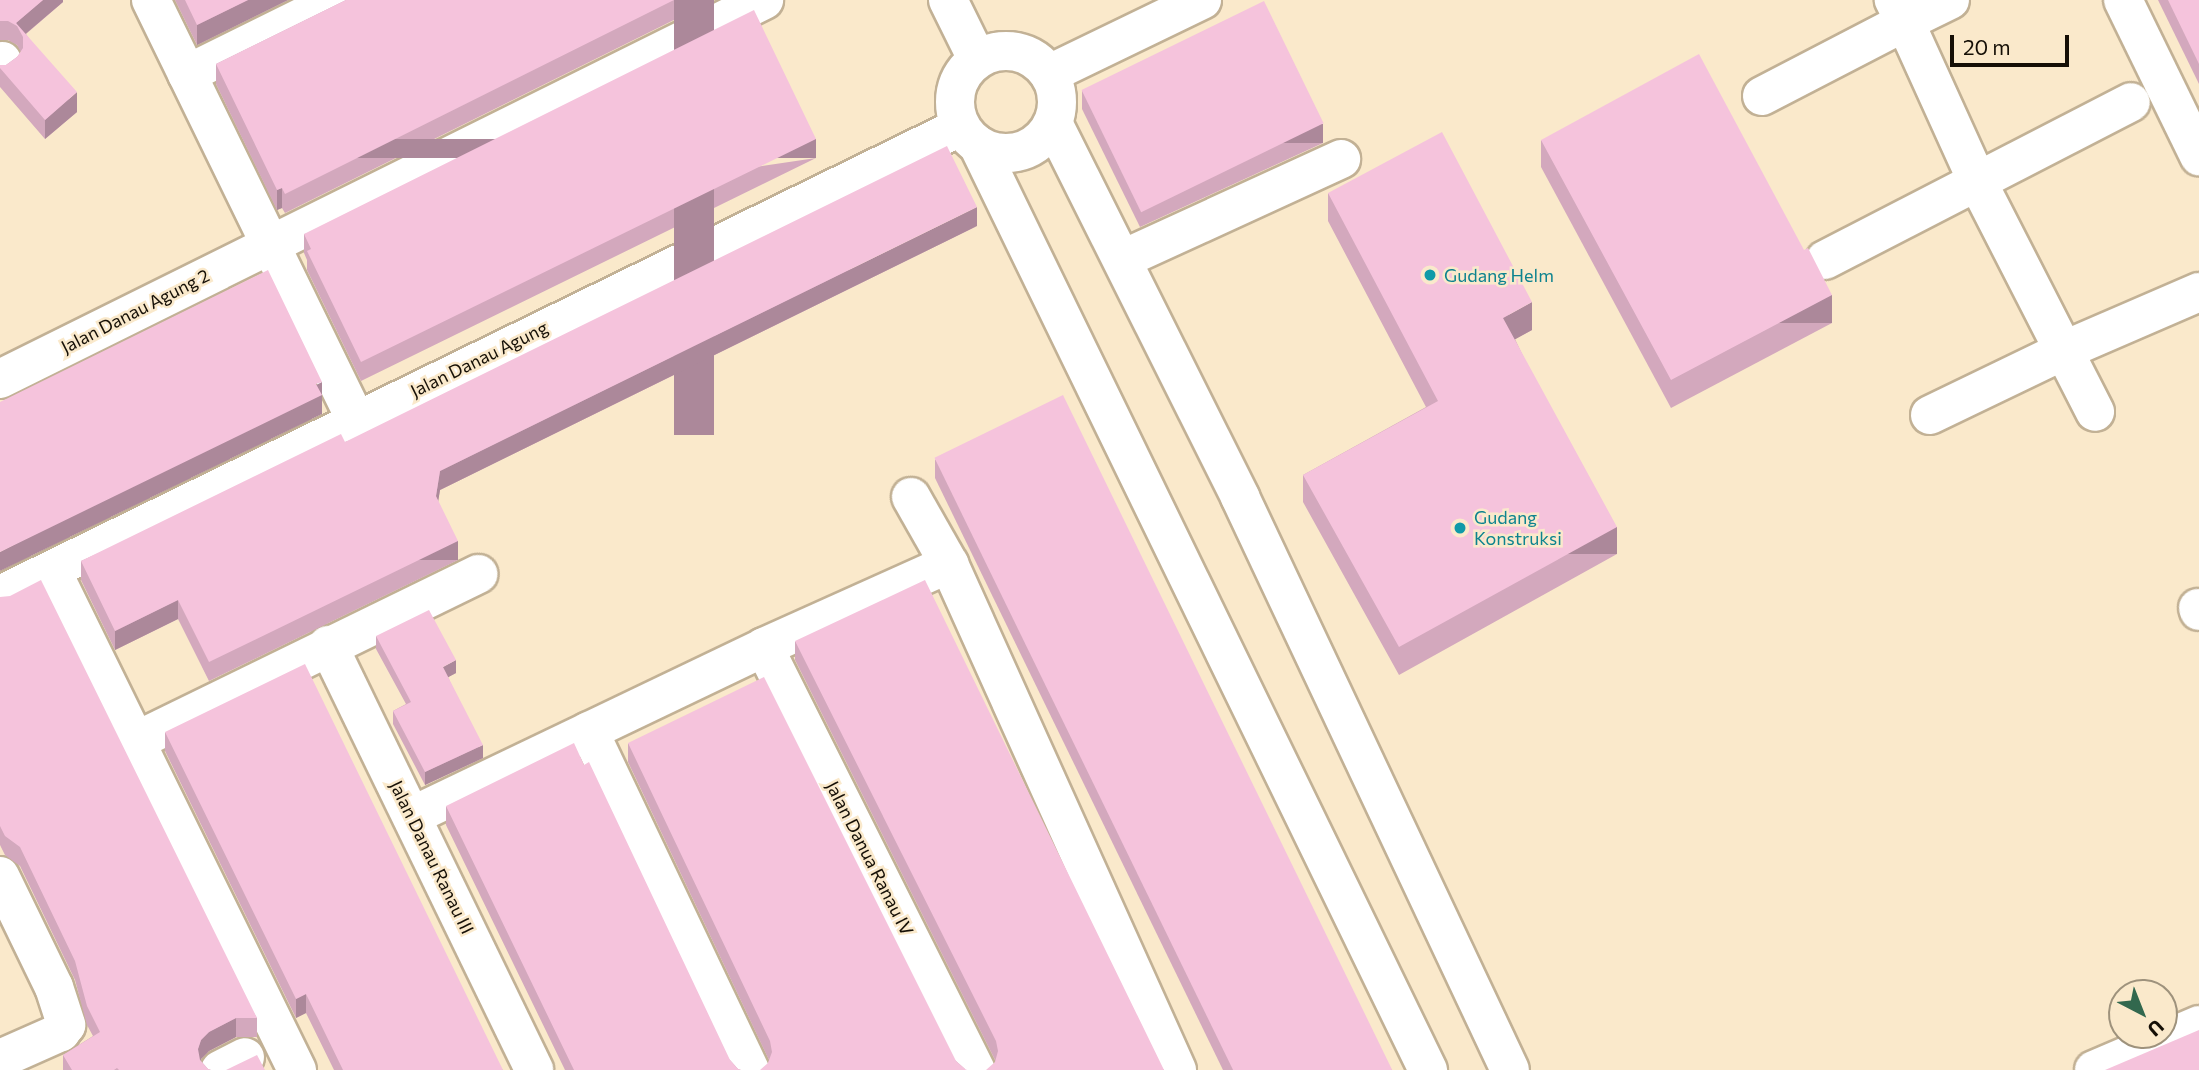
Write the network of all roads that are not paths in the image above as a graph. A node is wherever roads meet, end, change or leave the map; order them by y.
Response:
1 (151, 0) edge
2 (337, 0) edge
3 (948, 0) edge
4 (1202, 0) edge
5 (1950, 0) edge
6 (2123, 0) edge
7 (753, 2) edge
8 (1900, 11) edge
9 (977, 59) junction
10 (187, 74) junction
11 (1049, 74) junction
12 (1762, 96) dead end
13 (2131, 102) dead end
14 (1053, 123) junction
15 (969, 136) junction
16 (2199, 156) edge
17 (1341, 159) dead end
18 (1978, 183) junction
19 (270, 243) junction
20 (1123, 259) junction
21 (1825, 260) dead end
22 (2199, 292) edge
23 (2065, 350) junction
24 (0, 379) edge
25 (2095, 412) dead end
26 (1930, 415) dead end
27 (355, 419) junction
28 (911, 497) dead end
29 (949, 564) junction
30 (52, 571) junction
31 (479, 574) dead end
32 (0, 595) edge
33 (328, 645) junction
34 (764, 647) junction
35 (589, 731) junction
36 (136, 741) junction
37 (412, 816) junction
38 (0, 876) edge
39 (2199, 1025) edge
40 (0, 1059) edge
41 (297, 1070) edge
42 (534, 1070) edge
43 (750, 1070) edge
44 (976, 1070) edge
45 (1177, 1070) edge
46 (1429, 1070) edge
47 (1510, 1070) edge
48 (2094, 1070) edge

1 - 10 street
2 - 10 street
3 - 9 street
4 - 11 street
5 - 8 street
6 - 16 street
7 - 19 street, Jalan Danau Agung 2
8 - 12 street
8 - 18 street
9 - 11 street
9 - 15 street
10 - 19 street
11 - 14 street
13 - 18 street
14 - 15 street
14 - 20 street
15 - 27 street, Jalan Danau Agung
15 - 46 street
17 - 20 street
18 - 21 street
18 - 23 street
19 - 24 street, Jalan Danau Agung 2
19 - 27 street
20 - 47 street
22 - 23 street
23 - 25 street
23 - 26 street
27 - 30 street, Jalan Danau Agung
28 - 29 street
29 - 34 street
29 - 45 street
30 - 32 street, Jalan Danau Agung
30 - 36 street
31 - 33 street
33 - 36 street
33 - 37 street, Jalan Danau Ranau III
34 - 35 street
34 - 44 street, Jalan Danua Ranau IV
35 - 37 street
35 - 43 street
36 - 41 street
37 - 42 street, Jalan Danau Ranau III
38 - 40 street
39 - 48 street

